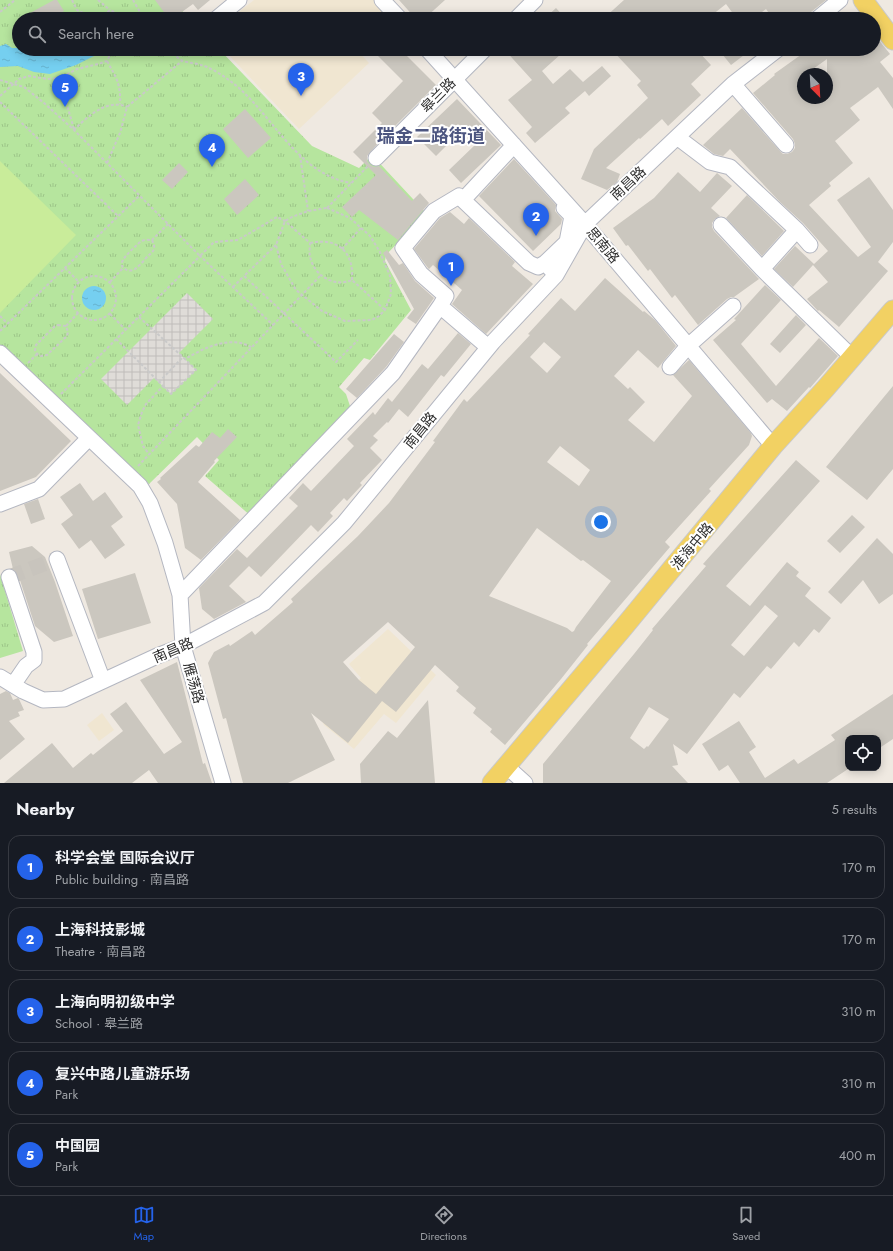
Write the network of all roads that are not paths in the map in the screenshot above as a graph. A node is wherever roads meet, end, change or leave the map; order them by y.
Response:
1 (239, 0) edge
2 (382, 0) edge
3 (535, 0) edge
4 (840, 0) edge
5 (863, 0) edge
6 (224, 12) edge
7 (393, 12) edge
8 (523, 12) edge
9 (825, 12) edge
10 (872, 12) edge
11 (881, 24) edge
12 (893, 40) edge
13 (434, 56) edge
14 (478, 56) edge
15 (769, 56) edge
16 (454, 78) junction
17 (733, 84) junction
18 (677, 137) junction
19 (786, 145) dead end
20 (512, 147) junction
21 (376, 158) road end
22 (462, 200) junction
23 (585, 224) junction
24 (720, 225) dead end
25 (797, 230) junction
26 (810, 245) dead end
27 (545, 264) junction
28 (762, 269) junction
29 (556, 275) junction
30 (440, 306) junction
31 (733, 306) dead end
32 (893, 310) edge
33 (688, 346) junction
34 (488, 347) junction
35 (0, 353) edge
36 (852, 357) junction
37 (670, 367) dead end
38 (90, 438) junction
39 (774, 446) junction
40 (0, 504) edge
41 (57, 559) dead end
42 (9, 576) dead end
43 (180, 595) junction
44 (183, 646) junction
45 (6, 681) edge
46 (103, 681) junction
47 (506, 766) junction
48 (223, 783) edge
49 (492, 783) edge
50 (525, 783) edge

1 - 6 street
2 - 7 street
3 - 8 street
4 - 9 street
5 - 10 main road
11 - 12 main road
13 - 16 street, 思南路
14 - 16 street, 皋兰路
15 - 17 street, 南昌路
16 - 20 street, 思南路
16 - 21 street, 皋兰路
17 - 18 street, 南昌路
17 - 19 street
18 - 23 street, 南昌路
18 - 25 street
20 - 22 street
20 - 23 street, 思南路
20 - 27 street
22 - 27 street
22 - 30 street
23 - 29 street, 南昌路
23 - 33 street, 思南路
24 - 28 street
25 - 26 street
25 - 28 street
27 - 29 street
28 - 36 street
29 - 34 street, 南昌路
30 - 34 street
30 - 43 street
31 - 33 street
32 - 36 main road, 淮海中路
33 - 37 street
33 - 39 street, 思南路
34 - 44 street, 南昌路
35 - 38 street, 雁荡路
36 - 39 main road, 淮海中路
38 - 40 street
38 - 43 street, 雁荡路
39 - 47 main road, 淮海中路
41 - 46 street
42 - 45 street
43 - 44 street, 雁荡路
44 - 46 street, 南昌路
44 - 48 street, 雁荡路
45 - 46 street, 南昌路
47 - 49 main road, 淮海中路
47 - 50 street

